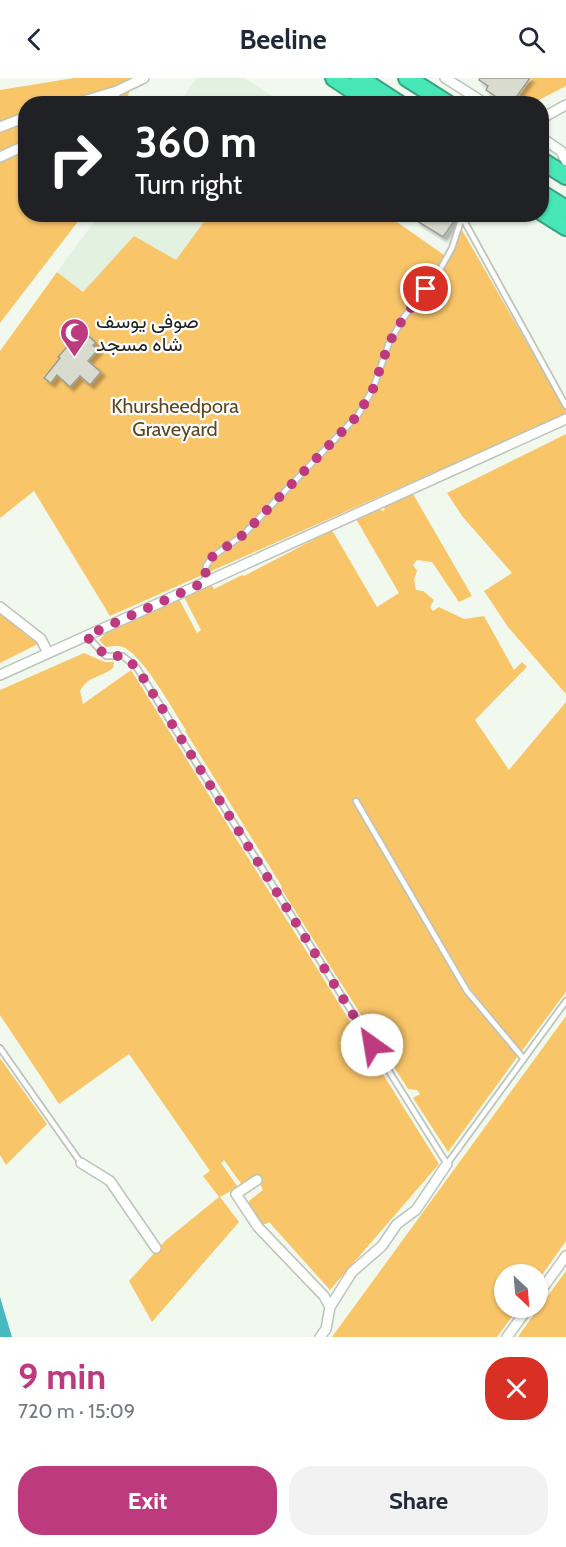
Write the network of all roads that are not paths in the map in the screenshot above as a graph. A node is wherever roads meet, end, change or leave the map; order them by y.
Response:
1 (144, 78) edge
2 (334, 78) edge
3 (359, 78) edge
4 (407, 78) edge
5 (445, 78) edge
6 (117, 91) junction
7 (100, 96) edge
8 (112, 96) edge
9 (361, 96) edge
10 (387, 96) edge
11 (435, 96) edge
12 (473, 96) edge
13 (566, 105) edge
14 (549, 114) edge
15 (18, 120) edge
16 (0, 127) edge
17 (549, 143) edge
18 (18, 149) edge
19 (0, 157) edge
20 (566, 161) edge
21 (549, 165) edge
22 (566, 176) edge
23 (549, 198) edge
24 (566, 209) edge
25 (549, 216) edge
26 (460, 222) edge
27 (465, 222) edge
28 (566, 227) edge
29 (566, 406) edge
30 (566, 420) edge
31 (205, 582) junction
32 (0, 607) edge
33 (86, 636) junction
34 (48, 653) junction
35 (0, 675) edge
36 (356, 801) dead end
37 (566, 1002) edge
38 (0, 1047) edge
39 (524, 1059) junction
40 (81, 1163) joint
41 (447, 1164) junction
42 (257, 1180) dead end
43 (156, 1248) dead end
44 (566, 1256) edge
45 (548, 1281) edge
46 (330, 1307) junction
47 (521, 1318) edge
48 (320, 1337) edge
49 (507, 1337) edge

1 - 6 street
2 - 9 highway
3 - 10 highway
4 - 11 highway
5 - 12 street
6 - 7 street
6 - 8 street
13 - 14 street
15 - 16 street
17 - 20 street
18 - 19 street
21 - 22 highway
23 - 24 highway
25 - 28 highway
26 - 31 lane
27 - 29 lane
30 - 31 street
31 - 33 street
32 - 34 street
33 - 34 street
33 - 41 lane
34 - 35 street
36 - 39 lane
37 - 39 lane
38 - 40 lane
39 - 41 lane
40 - 43 street
41 - 46 street
42 - 46 street
44 - 45 street
46 - 48 street
47 - 49 street

